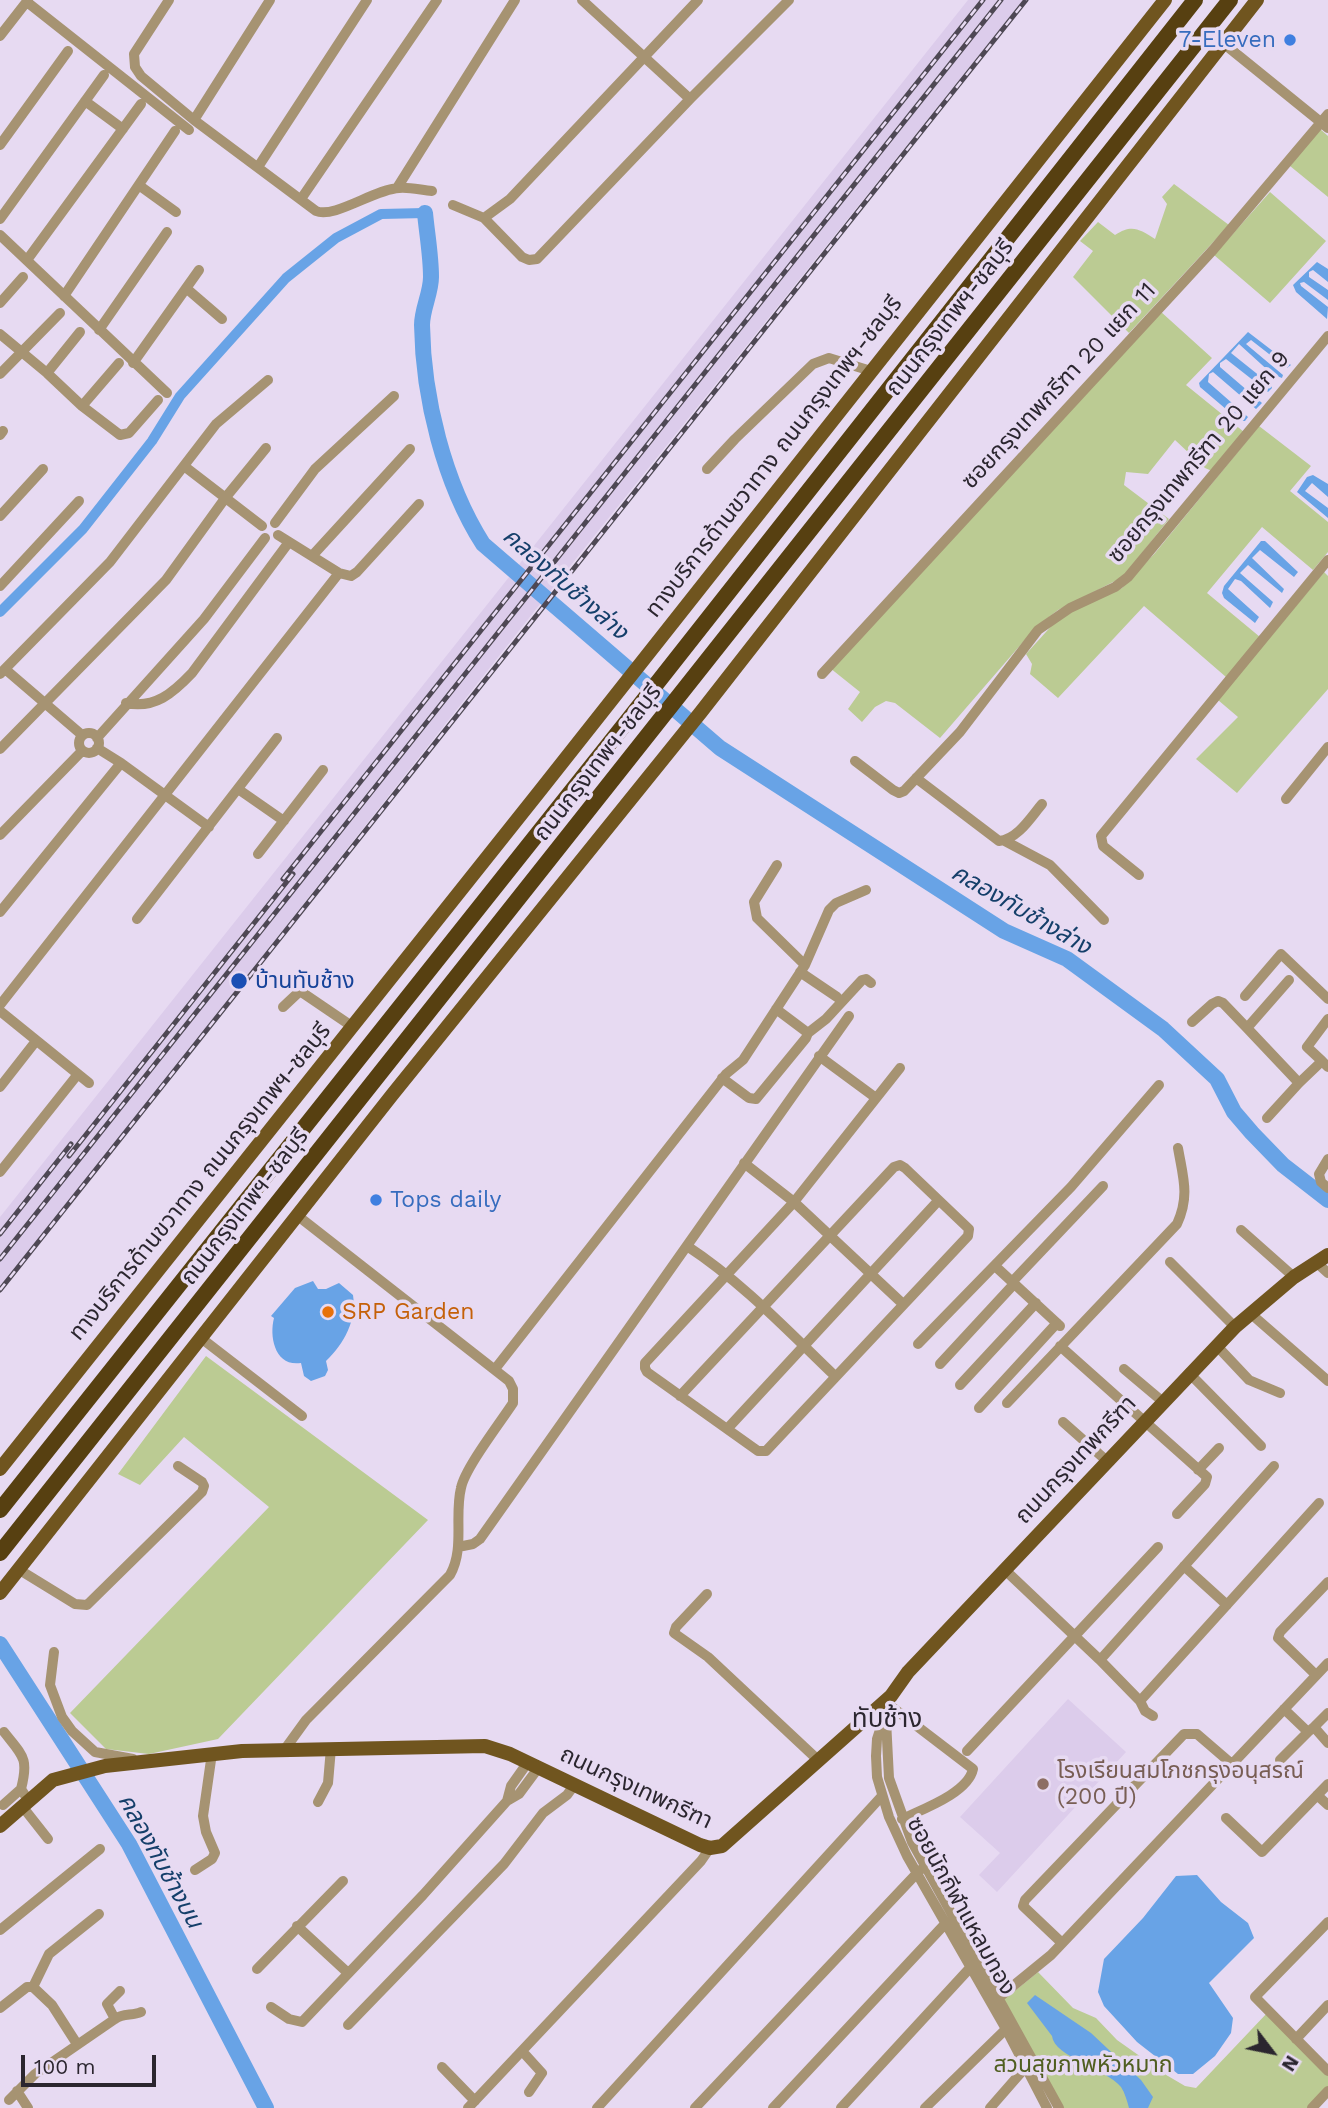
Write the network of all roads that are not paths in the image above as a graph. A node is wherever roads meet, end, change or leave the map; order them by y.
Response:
1 (169, 0) edge
2 (270, 0) edge
3 (367, 0) edge
4 (437, 0) edge
5 (515, 0) edge
6 (698, 0) edge
7 (789, 0) edge
8 (1165, 0) edge
9 (1195, 0) edge
10 (1230, 0) edge
11 (1257, 0) edge
12 (28, 1) edge
13 (584, 1) edge
14 (0, 36) edge
15 (1223, 43) junction
16 (68, 51) dead end
17 (644, 57) junction
18 (104, 75) dead end
19 (690, 99) junction
20 (85, 101) junction
21 (141, 104) dead end
22 (1326, 121) edge
23 (191, 125) junction
24 (122, 130) junction
25 (175, 131) dead end
26 (0, 145) edge
27 (258, 167) junction
28 (140, 186) junction
29 (397, 188) junction
30 (432, 191) dead end
31 (301, 199) junction
32 (453, 205) dead end
33 (176, 212) dead end
34 (484, 218) junction
35 (0, 219) edge
36 (167, 232) dead end
37 (0, 235) edge
38 (27, 260) junction
39 (198, 270) dead end
40 (23, 277) dead end
41 (186, 288) junction
42 (64, 296) junction
43 (0, 303) edge
44 (60, 313) dead end
45 (222, 319) dead end
46 (99, 330) junction
47 (80, 332) dead end
48 (0, 334) edge
49 (1328, 336) edge
50 (21, 352) junction
51 (119, 363) dead end
52 (133, 363) junction
53 (871, 371) junction
54 (47, 373) junction
55 (0, 374) edge
56 (268, 380) dead end
57 (394, 396) dead end
58 (82, 406) junction
59 (266, 448) dead end
60 (410, 449) dead end
61 (184, 466) junction
62 (43, 469) dead end
63 (707, 469) dead end
64 (226, 497) junction
65 (79, 501) dead end
66 (419, 504) dead end
67 (0, 516) edge
68 (275, 523) junction
69 (262, 526) junction
70 (278, 535) junction
71 (265, 538) junction
72 (289, 542) junction
73 (313, 556) junction
74 (1328, 560) edge
75 (339, 573) junction
76 (0, 586) edge
77 (3, 671) edge
78 (822, 674) dead end
79 (127, 703) junction
80 (44, 704) junction
81 (82, 735) junction
82 (277, 738) dead end
83 (97, 743) junction
84 (1328, 747) edge
85 (0, 749) edge
86 (82, 751) junction
87 (855, 761) dead end
88 (121, 763) junction
89 (323, 770) dead end
90 (916, 778) junction
91 (238, 789) junction
92 (166, 795) junction
93 (1286, 799) dead end
94 (1042, 804) dead end
95 (284, 821) junction
96 (209, 827) junction
97 (0, 835) edge
98 (1005, 841) junction
99 (258, 854) dead end
100 (778, 865) dead end
101 (1139, 875) dead end
102 (866, 890) dead end
103 (0, 912) edge
104 (137, 919) dead end
105 (1104, 920) dead end
106 (802, 969) junction
107 (1289, 980) dead end
108 (872, 983) dead end
109 (1245, 996) dead end
110 (837, 997) dead end
111 (1328, 999) edge
112 (0, 1005) edge
113 (282, 1007) dead end
114 (776, 1009) junction
115 (0, 1012) edge
116 (849, 1016) dead end
117 (1328, 1018) edge
118 (1192, 1022) dead end
119 (353, 1027) junction
120 (1247, 1028) junction
121 (808, 1033) junction
122 (36, 1041) junction
123 (819, 1056) junction
124 (1325, 1064) edge
125 (900, 1068) dead end
126 (78, 1074) junction
127 (722, 1078) junction
128 (89, 1083) dead end
129 (1299, 1083) junction
130 (1159, 1085) dead end
131 (0, 1087) edge
132 (876, 1098) junction
133 (1267, 1118) dead end
134 (1178, 1148) dead end
135 (1328, 1158) edge
136 (744, 1163) junction
137 (0, 1172) edge
138 (1103, 1186) dead end
139 (1328, 1188) edge
140 (938, 1201) junction
141 (794, 1202) junction
142 (298, 1216) junction
143 (1241, 1230) dead end
144 (831, 1236) junction
145 (687, 1246) junction
146 (1322, 1259) edge
147 (1170, 1262) dead end
148 (995, 1266) junction
149 (870, 1273) junction
150 (1328, 1273) edge
151 (727, 1275) junction
152 (1294, 1276) junction
153 (1013, 1283) junction
154 (1036, 1303) junction
155 (903, 1304) junction
156 (764, 1307) junction
157 (1250, 1313) junction
158 (1057, 1323) junction
159 (1235, 1327) junction
160 (1069, 1335) junction
161 (201, 1338) junction
162 (918, 1344) dead end
163 (1216, 1345) junction
164 (803, 1346) junction
165 (1060, 1346) junction
166 (940, 1364) dead end
167 (495, 1369) junction
168 (1124, 1369) dead end
169 (1189, 1373) junction
170 (835, 1376) junction
171 (1328, 1381) edge
172 (960, 1385) dead end
173 (1280, 1393) dead end
174 (680, 1396) junction
175 (1162, 1401) junction
176 (1007, 1403) dead end
177 (979, 1408) dead end
178 (302, 1416) dead end
179 (1063, 1422) dead end
180 (1143, 1422) junction
181 (727, 1428) junction
182 (1261, 1446) dead end
183 (1219, 1448) dead end
184 (1107, 1461) junction
185 (178, 1466) dead end
186 (1274, 1466) dead end
187 (0, 1469) edge
188 (1198, 1469) junction
189 (1319, 1503) dead end
190 (0, 1510) edge
191 (1177, 1514) dead end
192 (458, 1547) junction
193 (1158, 1547) dead end
194 (0, 1553) edge
195 (1184, 1566) junction
196 (18, 1569) junction
197 (1005, 1570) junction
198 (1328, 1582) edge
199 (0, 1593) edge
200 (707, 1594) dead end
201 (1227, 1605) junction
202 (1075, 1636) junction
203 (54, 1652) dead end
204 (1100, 1660) junction
205 (1328, 1663) edge
206 (1316, 1675) junction
207 (1140, 1701) junction
208 (888, 1705) junction
209 (1283, 1709) junction
210 (1328, 1713) edge
211 (1153, 1716) dead end
212 (1311, 1730) junction
213 (4, 1732) dead end
214 (1328, 1743) edge
215 (331, 1748) junction
216 (285, 1749) junction
217 (967, 1751) dead end
218 (212, 1753) junction
219 (818, 1760) junction
220 (1280, 1760) dead end
221 (139, 1762) junction
222 (533, 1765) junction
223 (1233, 1765) junction
224 (575, 1784) junction
225 (1328, 1784) edge
226 (1317, 1795) junction
227 (881, 1797) junction
228 (24, 1799) junction
229 (317, 1802) dead end
230 (3, 1805) dead end
231 (1328, 1805) edge
232 (1226, 1818) dead end
233 (902, 1819) junction
234 (0, 1826) edge
235 (48, 1839) dead end
236 (710, 1848) junction
237 (100, 1849) dead end
238 (920, 1869) junction
239 (195, 1870) dead end
240 (343, 1881) dead end
241 (99, 1914) dead end
242 (1328, 1922) edge
243 (945, 1924) junction
244 (298, 1926) junction
245 (0, 1930) edge
246 (1062, 1943) junction
247 (257, 1969) dead end
248 (969, 1969) junction
249 (348, 1973) junction
250 (33, 1987) junction
251 (120, 1991) dead end
252 (998, 1999) junction
253 (1328, 2006) edge
254 (271, 2007) dead end
255 (0, 2008) edge
256 (141, 2012) dead end
257 (115, 2019) junction
258 (348, 2025) dead end
259 (1006, 2029) junction
260 (1296, 2039) junction
261 (77, 2045) junction
262 (522, 2051) junction
263 (442, 2067) dead end
264 (1025, 2068) junction
265 (1328, 2071) edge
266 (1328, 2091) edge
267 (530, 2092) dead end
268 (471, 2104) edge
269 (28, 2108) edge
270 (597, 2108) edge
271 (695, 2108) edge
272 (773, 2108) edge
273 (841, 2108) edge
274 (925, 2108) edge
275 (990, 2108) edge
276 (1047, 2108) edge
277 (1059, 2108) edge
278 (1312, 2108) edge

1 - 23 street
2 - 23 street
3 - 27 street
4 - 31 street
5 - 29 street
6 - 17 street
7 - 19 street
8 - 53 main road, ทางบริการด้านขวาทาง ถนนกรุงเทพฯ-ชลบุรี
9 - 190 highway, ถนนกรุงเทพฯ-ชลบุรี
10 - 194 highway, ถนนกรุงเทพฯ-ชลบุรี
11 - 15 main road
12 - 14 street
12 - 23 street
13 - 17 street
15 - 22 street
15 - 142 main road
16 - 26 street
17 - 19 street
17 - 34 street
18 - 20 street
19 - 34 street
20 - 24 street
20 - 35 street
21 - 24 street
22 - 78 street, ซอยกรุงเทพกรีฑา 20 แยก 11
23 - 27 street
24 - 38 street
25 - 28 street
27 - 31 street
28 - 33 street
28 - 42 street
29 - 30 street
29 - 31 street
32 - 34 street
36 - 46 street
37 - 38 street
38 - 42 street
39 - 41 street
40 - 43 street
41 - 45 street
41 - 52 street
42 - 46 street
44 - 50 street
46 - 52 street
47 - 54 street
48 - 50 street
49 - 90 street, ซอยกรุงเทพกรีฑา 20 แยก 9
50 - 54 street
50 - 55 street
51 - 58 street
52 - 58 street
53 - 63 street
53 - 119 main road, ทางบริการด้านขวาทาง ถนนกรุงเทพฯ-ชลบุรี
54 - 58 street
56 - 61 street
57 - 68 street
59 - 64 street
60 - 73 street
61 - 64 street
61 - 77 street
62 - 67 street
64 - 69 street
64 - 80 street
65 - 76 street
66 - 75 street
68 - 69 street
68 - 70 street
69 - 71 street
70 - 71 street
70 - 72 street
71 - 79 street
72 - 73 street
72 - 79 street
73 - 75 street
74 - 101 street
75 - 92 street
77 - 80 street
79 - 83 street
80 - 81 street
80 - 85 street
81 - 83 street
81 - 86 street
82 - 91 street
83 - 86 street
83 - 88 street
84 - 93 street
86 - 97 street
87 - 90 street, ซอยกรุงเทพกรีฑา 20 แยก 9
88 - 92 street
88 - 103 street
89 - 95 street
90 - 98 street
91 - 95 street
91 - 96 street
92 - 96 street
92 - 112 street
94 - 98 street
95 - 99 street
96 - 104 street
98 - 105 street
100 - 106 street
102 - 106 street
106 - 110 street
106 - 114 street
107 - 120 street
108 - 121 street
109 - 111 street
113 - 119 street
114 - 121 street
114 - 127 street
115 - 122 street
116 - 123 street
117 - 124 street
118 - 120 street
119 - 187 main road, ทางบริการด้านขวาทาง ถนนกรุงเทพฯ-ชลบุรี
120 - 129 street
121 - 127 street
122 - 126 street
122 - 131 street
123 - 132 street
123 - 136 street
124 - 129 street
125 - 132 street
126 - 128 street
126 - 137 street
127 - 167 street
129 - 133 street
130 - 148 street
132 - 141 street
134 - 160 street
135 - 139 street
136 - 141 street
136 - 145 street
138 - 153 street
140 - 144 street
140 - 149 street
140 - 155 street
141 - 144 street
141 - 151 street
142 - 161 main road
142 - 167 street
143 - 152 street
144 - 149 street
144 - 156 street
145 - 151 street
145 - 192 street
146 - 150 street
146 - 152 main road, ถนนกรุงเทพกรีฑา
147 - 159 street
148 - 153 street
148 - 162 street
149 - 155 street
149 - 164 street
151 - 156 street
151 - 174 street
152 - 157 main road, ถนนกรุงเทพกรีฑา
153 - 154 street
153 - 166 street
154 - 158 street
154 - 172 street
155 - 170 street
156 - 164 street
156 - 174 street
157 - 159 main road, ถนนกรุงเทพกรีฑา
157 - 171 street
158 - 160 street
158 - 177 street
159 - 163 main road, ถนนกรุงเทพกรีฑา
160 - 165 street
161 - 178 street
161 - 196 main road
163 - 169 main road, ถนนกรุงเทพกรีฑา
163 - 173 street
164 - 170 street
164 - 181 street
165 - 176 street
165 - 180 street
167 - 192 street
168 - 175 street
169 - 175 main road, ถนนกรุงเทพกรีฑา
169 - 182 street
170 - 181 street
174 - 181 street
175 - 180 main road, ถนนกรุงเทพกรีฑา
179 - 184 street
180 - 184 main road, ถนนกรุงเทพกรีฑา
180 - 188 street
183 - 188 street
184 - 197 main road, ถนนกรุงเทพกรีฑา
185 - 196 street
186 - 195 street
188 - 191 street
189 - 201 street
192 - 216 street
193 - 202 street
195 - 201 street
195 - 204 street
196 - 199 main road
197 - 202 street
197 - 208 main road, ถนนกรุงเทพกรีฑา
198 - 206 street
200 - 219 street
201 - 207 street
202 - 204 street
202 - 217 street
203 - 221 street
204 - 207 street
205 - 206 street
206 - 209 street
207 - 211 street
208 - 219 main road, ถนนกรุงเทพกรีฑา
208 - 227 street, ซอยนักกีฬาแหลมทอง
208 - 233 street, ซอยนักกีฬาแหลมทอง
208 - 233 street
209 - 212 street
209 - 223 street
210 - 212 street
212 - 214 street
212 - 220 street
213 - 228 street
215 - 216 main road, ถนนกรุงเทพกรีฑา
215 - 222 main road, ถนนกรุงเทพกรีฑา
215 - 229 street
216 - 218 main road, ถนนกรุงเทพกรีฑา
218 - 221 main road, ถนนกรุงเทพกรีฑา
218 - 239 street
219 - 236 main road, ถนนกรุงเทพกรีฑา
221 - 228 main road, ถนนกรุงเทพกรีฑา
222 - 224 main road, ถนนกรุงเทพกรีฑา
222 - 249 street
223 - 246 street
223 - 246 street
224 - 236 main road, ถนนกรุงเทพกรีฑา
224 - 258 street
225 - 226 street
226 - 231 street
226 - 232 street
227 - 238 street, ซอยนักกีฬาแหลมทอง
227 - 270 street
228 - 230 street
228 - 234 main road, ถนนกรุงเทพกรีฑา
228 - 235 street
233 - 238 street, ซอยนักกีฬาแหลมทอง
236 - 262 street
237 - 245 street
238 - 243 street, ซอยนักกีฬาแหลมทอง
238 - 252 street, ซอยนักกีฬาแหลมทอง
238 - 271 street
240 - 244 street
241 - 250 street
242 - 260 street
243 - 248 street, ซอยนักกีฬาแหลมทอง
243 - 272 street
244 - 247 street
244 - 249 street
246 - 252 street
248 - 259 street, ซอยนักกีฬาแหลมทอง
248 - 273 street
249 - 254 street
250 - 255 street
250 - 261 street
251 - 257 street
252 - 277 street, ซอยนักกีฬาแหลมทอง
253 - 260 street
256 - 257 street
257 - 261 street
259 - 264 street, ซอยนักกีฬาแหลมทอง
259 - 274 street
260 - 265 street
261 - 269 street
262 - 267 street
262 - 268 street
263 - 268 street
264 - 275 street
264 - 276 street, ซอยนักกีฬาแหลมทอง
266 - 278 street

